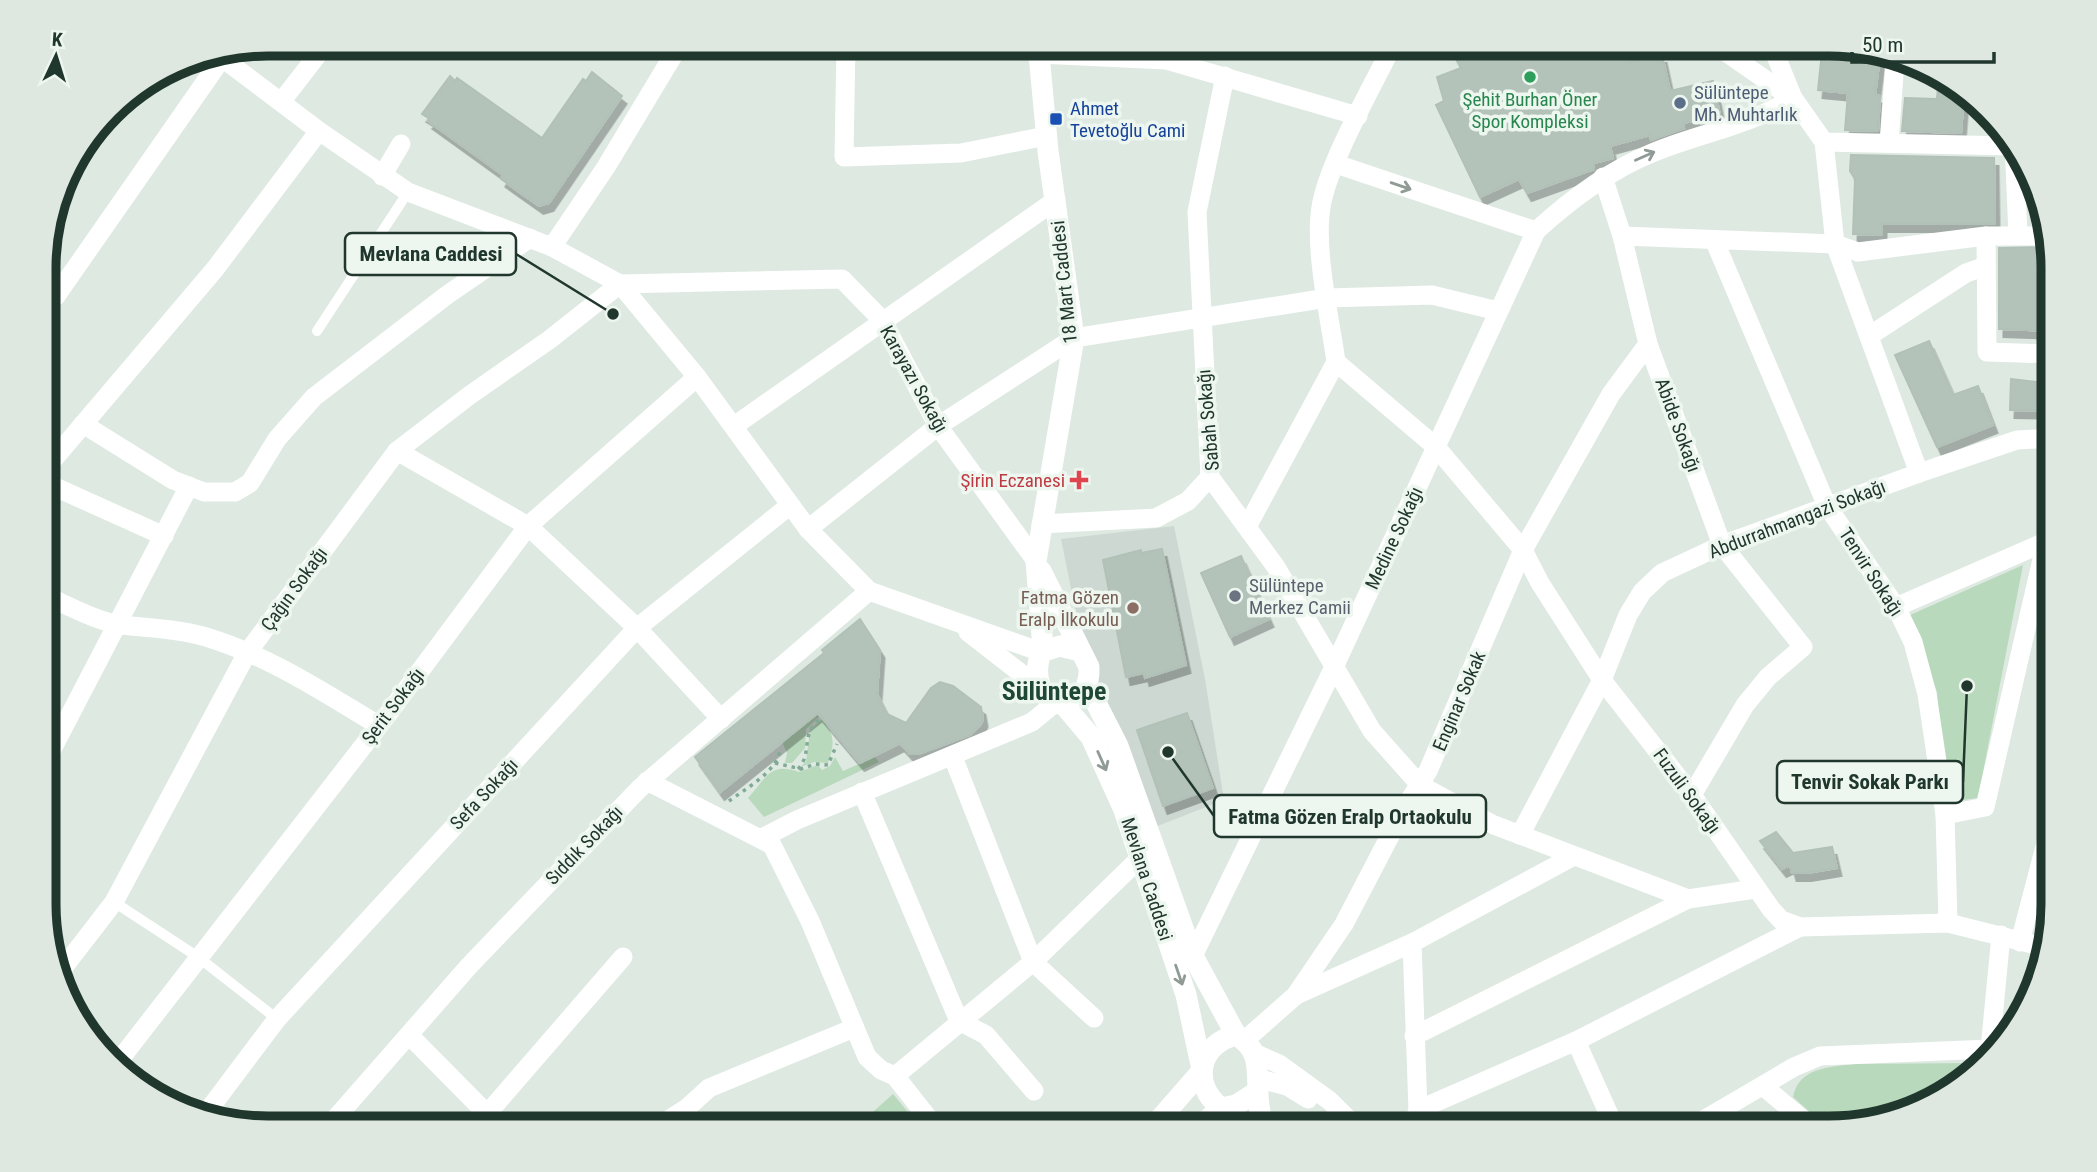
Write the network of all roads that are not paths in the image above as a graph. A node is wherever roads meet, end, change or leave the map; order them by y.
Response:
1 (317, 56) edge
2 (672, 56) edge
3 (846, 56) edge
4 (1039, 56) edge
5 (1177, 56) edge
6 (1387, 56) edge
7 (1732, 56) edge
8 (1776, 56) edge
9 (225, 61) edge
10 (214, 63) edge
11 (1895, 67) edge
12 (1225, 76) junction
13 (1793, 98) junction
14 (281, 102) junction
15 (1358, 116) junction
16 (319, 131) junction
17 (1046, 136) junction
18 (1824, 142) junction
19 (1889, 143) junction
20 (401, 144) dead end
21 (2000, 144) edge
22 (1336, 164) junction
23 (2015, 166) edge
24 (382, 176) junction
25 (1603, 177) junction
26 (408, 192) junction
27 (1056, 201) junction
28 (1536, 231) junction
29 (2018, 235) junction
30 (1622, 236) junction
31 (1986, 236) junction
32 (2038, 236) edge
33 (530, 238) junction
34 (1715, 242) junction
35 (1835, 244) junction
36 (552, 247) junction
37 (1986, 266) junction
38 (620, 284) junction
39 (56, 296) edge
40 (1327, 298) junction
41 (1498, 311) junction
42 (882, 320) junction
43 (1201, 320) junction
44 (317, 331) dead end
45 (1868, 336) junction
46 (1074, 338) junction
47 (1648, 344) junction
48 (2041, 354) edge
49 (1336, 362) junction
50 (697, 377) junction
51 (83, 424) junction
52 (734, 426) junction
53 (938, 426) junction
54 (2041, 439) edge
55 (1436, 447) junction
56 (397, 452) junction
57 (56, 456) edge
58 (1919, 473) junction
59 (1210, 477) junction
60 (189, 486) junction
61 (56, 487) edge
62 (789, 506) junction
63 (1827, 506) junction
64 (1041, 524) junction
65 (1248, 525) junction
66 (528, 526) junction
67 (808, 529) junction
68 (164, 536) junction
69 (2041, 544) edge
70 (1722, 545) junction
71 (1523, 550) junction
72 (1036, 561) junction
73 (2041, 573) edge
74 (869, 591) junction
75 (56, 600) edge
76 (1896, 607) junction
77 (954, 620) junction
78 (119, 624) junction
79 (637, 628) junction
80 (1042, 651) junction
81 (1080, 651) junction
82 (247, 653) junction
83 (1335, 665) junction
84 (1602, 680) junction
85 (1087, 685) junction
86 (1052, 699) junction
87 (721, 719) junction
88 (379, 725) junction
89 (56, 742) edge
90 (953, 757) junction
91 (647, 781) junction
92 (1420, 785) junction
93 (862, 792) junction
94 (1692, 795) junction
95 (1945, 815) junction
96 (1520, 835) junction
97 (762, 838) junction
98 (1574, 856) junction
99 (1139, 859) junction
100 (2041, 862) edge
101 (1755, 888) junction
102 (1689, 899) junction
103 (114, 902) junction
104 (1948, 923) junction
105 (1800, 927) junction
106 (2001, 936) junction
107 (2020, 942) junction
108 (1412, 943) junction
109 (2037, 945) edge
110 (1193, 956) junction
111 (198, 957) junction
112 (623, 957) dead end
113 (1033, 962) junction
114 (65, 965) edge
115 (1295, 996) junction
116 (1094, 1018) dead end
117 (277, 1019) junction
118 (959, 1020) junction
119 (854, 1028) junction
120 (410, 1036) junction
121 (1414, 1036) junction
122 (1991, 1040) edge
123 (1576, 1041) junction
124 (1245, 1043) junction
125 (1983, 1049) edge
126 (122, 1057) edge
127 (1201, 1069) junction
128 (895, 1076) junction
129 (1259, 1085) junction
130 (1764, 1087) junction
131 (1034, 1091) dead end
132 (210, 1108) edge
133 (487, 1114) joint
134 (1227, 1115) edge
135 (343, 1116) edge
136 (675, 1116) edge
137 (927, 1116) edge
138 (1162, 1116) edge
139 (1262, 1116) edge
140 (1332, 1116) edge
141 (1344, 1116) edge
142 (1415, 1116) edge
143 (1421, 1116) edge
144 (1610, 1116) edge
145 (1712, 1116) edge
146 (1799, 1116) edge

1 - 14 street
2 - 36 street
3 - 17 street
4 - 17 street, 18 Mart Caddesi
5 - 12 street
6 - 15 street
7 - 13 street
8 - 13 street
9 - 14 street, Mevlana Caddesi
10 - 39 street
11 - 19 street
12 - 15 street
12 - 43 street, Sabah Sokağı
13 - 18 street
25 -> 13 street
14 - 16 street, Mevlana Caddesi
15 - 22 street
16 - 24 street, Mevlana Caddesi
16 - 51 street
17 - 27 street, 18 Mart Caddesi
18 - 19 street
18 - 35 street
19 - 21 street
20 - 24 street
22 -> 28 street
22 - 40 street
23 - 29 street
24 - 26 street, Mevlana Caddesi
25 - 28 street
25 - 30 street, Abide Sokağı
26 - 33 street, Mevlana Caddesi
26 - 44 lane
27 - 42 street
27 - 46 street, 18 Mart Caddesi
28 - 41 street, Medine Sokağı
29 - 31 street
29 - 32 street
30 - 34 street
30 - 47 street, Abide Sokağı
31 - 35 street
31 - 37 street
33 - 36 street, Mevlana Caddesi
33 - 60 street
34 - 35 street
34 - 63 street, Tenvir Sokağı
35 - 45 street
36 - 38 street, Mevlana Caddesi
37 - 45 street
37 - 48 street
38 - 42 street, Karayazı Sokağı
38 - 50 street, Mevlana Caddesi
38 - 56 street, Çağın Sokağı
40 - 41 street
40 - 43 street
40 - 49 street
41 - 55 street, Medine Sokağı
42 - 52 street
42 - 53 street, Karayazı Sokağı
43 - 46 street
43 - 59 street, Sabah Sokağı
45 - 58 street
46 - 53 street
46 - 64 street, 18 Mart Caddesi
47 - 70 street, Abide Sokağı
47 - 71 street, Enginar Sokak
49 - 55 street, Fuzuli Sokağı
49 - 65 street
50 - 52 street, Mevlana Caddesi
50 - 66 street, Şerit Sokağı
51 - 57 street
51 - 60 street
52 - 62 street, Mevlana Caddesi
53 - 67 street
53 - 72 street, Karayazı Sokağı
54 - 58 street, Abdurrahmangazi Sokağı
55 - 71 street, Fuzuli Sokağı
55 - 83 street, Medine Sokağı
56 - 66 street
56 - 82 street, Çağın Sokağı
58 - 63 street, Abdurrahmangazi Sokağı
59 - 64 street
59 - 65 street, Sabah Sokağı
60 - 68 street
61 - 68 street
62 - 67 street, Mevlana Caddesi
62 - 79 street, Sefa Sokağı
63 - 70 street, Abdurrahmangazi Sokağı
63 - 76 street, Tenvir Sokağı
64 - 72 street, 18 Mart Caddesi
65 - 83 street, Sabah Sokağı
66 - 79 street
66 - 88 street, Şerit Sokağı
67 - 74 street, Mevlana Caddesi
68 - 78 street
69 - 76 street
70 - 84 street, Abdurrahmangazi Sokağı
70 - 94 street, Abide Sokağı
71 - 84 street, Fuzuli Sokağı
71 - 92 street, Enginar Sokak
72 - 80 street, 18 Mart Caddesi
72 - 81 street
73 - 95 street
74 - 77 street, Mevlana Caddesi
74 - 87 street, Sıddık Sokağı
75 - 78 street
76 - 95 street, Tenvir Sokağı
77 - 80 street, Mevlana Caddesi
77 - 86 street, Mevlana Caddesi
78 - 82 street
78 - 89 street
79 - 87 street
79 - 117 street, Sefa Sokağı
80 - 81 street
80 - 86 street
81 - 85 street
82 - 88 street
82 - 103 street, Çağın Sokağı
83 - 92 street, Sabah Sokağı
83 - 110 street, Medine Sokağı
84 - 94 street, Fuzuli Sokağı
84 - 96 street, Abdurrahmangazi Sokağı
85 - 86 street
85 - 110 street, Mevlana Caddesi
86 - 90 street
86 -> 99 street, Mevlana Caddesi
87 - 91 street, Sıddık Sokağı
88 - 111 street, Şerit Sokağı
90 - 93 street
90 - 113 street
91 - 97 street
91 - 120 street, Sıddık Sokağı
92 - 96 street, Sabah Sokağı
92 - 115 street, Enginar Sokak
93 - 97 street
93 - 118 street
94 - 101 street, Fuzuli Sokağı
95 - 104 street, Tenvir Sokağı
96 - 98 street, Sabah Sokağı
97 - 119 street
98 - 102 street, Sabah Sokağı
98 - 108 street
99 - 113 street
99 -> 127 street, Mevlana Caddesi
100 - 107 street
101 - 102 street
101 - 105 street, Fuzuli Sokağı
102 - 121 street
103 - 111 lane
103 - 114 street, Çağın Sokağı
104 - 105 street
104 - 106 street
105 - 123 street
106 - 107 street
106 - 122 street
107 - 109 street
108 - 115 street
108 - 121 street
110 - 124 street, Mevlana Caddesi
111 - 117 lane
111 - 126 street, Şerit Sokağı
112 - 133 street
113 - 116 street
113 - 118 street
115 - 124 street, Enginar Sokak
117 - 132 street, Sefa Sokağı
118 - 128 street
118 - 131 street
119 - 128 street
119 - 136 street
120 - 133 street
120 - 135 street, Sıddık Sokağı
121 - 142 street
123 - 143 street
123 - 144 street
124 - 127 street
124 - 129 street
124 - 141 street
125 - 130 street
127 - 134 street
127 - 138 street
128 - 137 street
129 - 134 street
129 - 139 street
129 - 140 street
130 - 145 street
130 - 146 street

